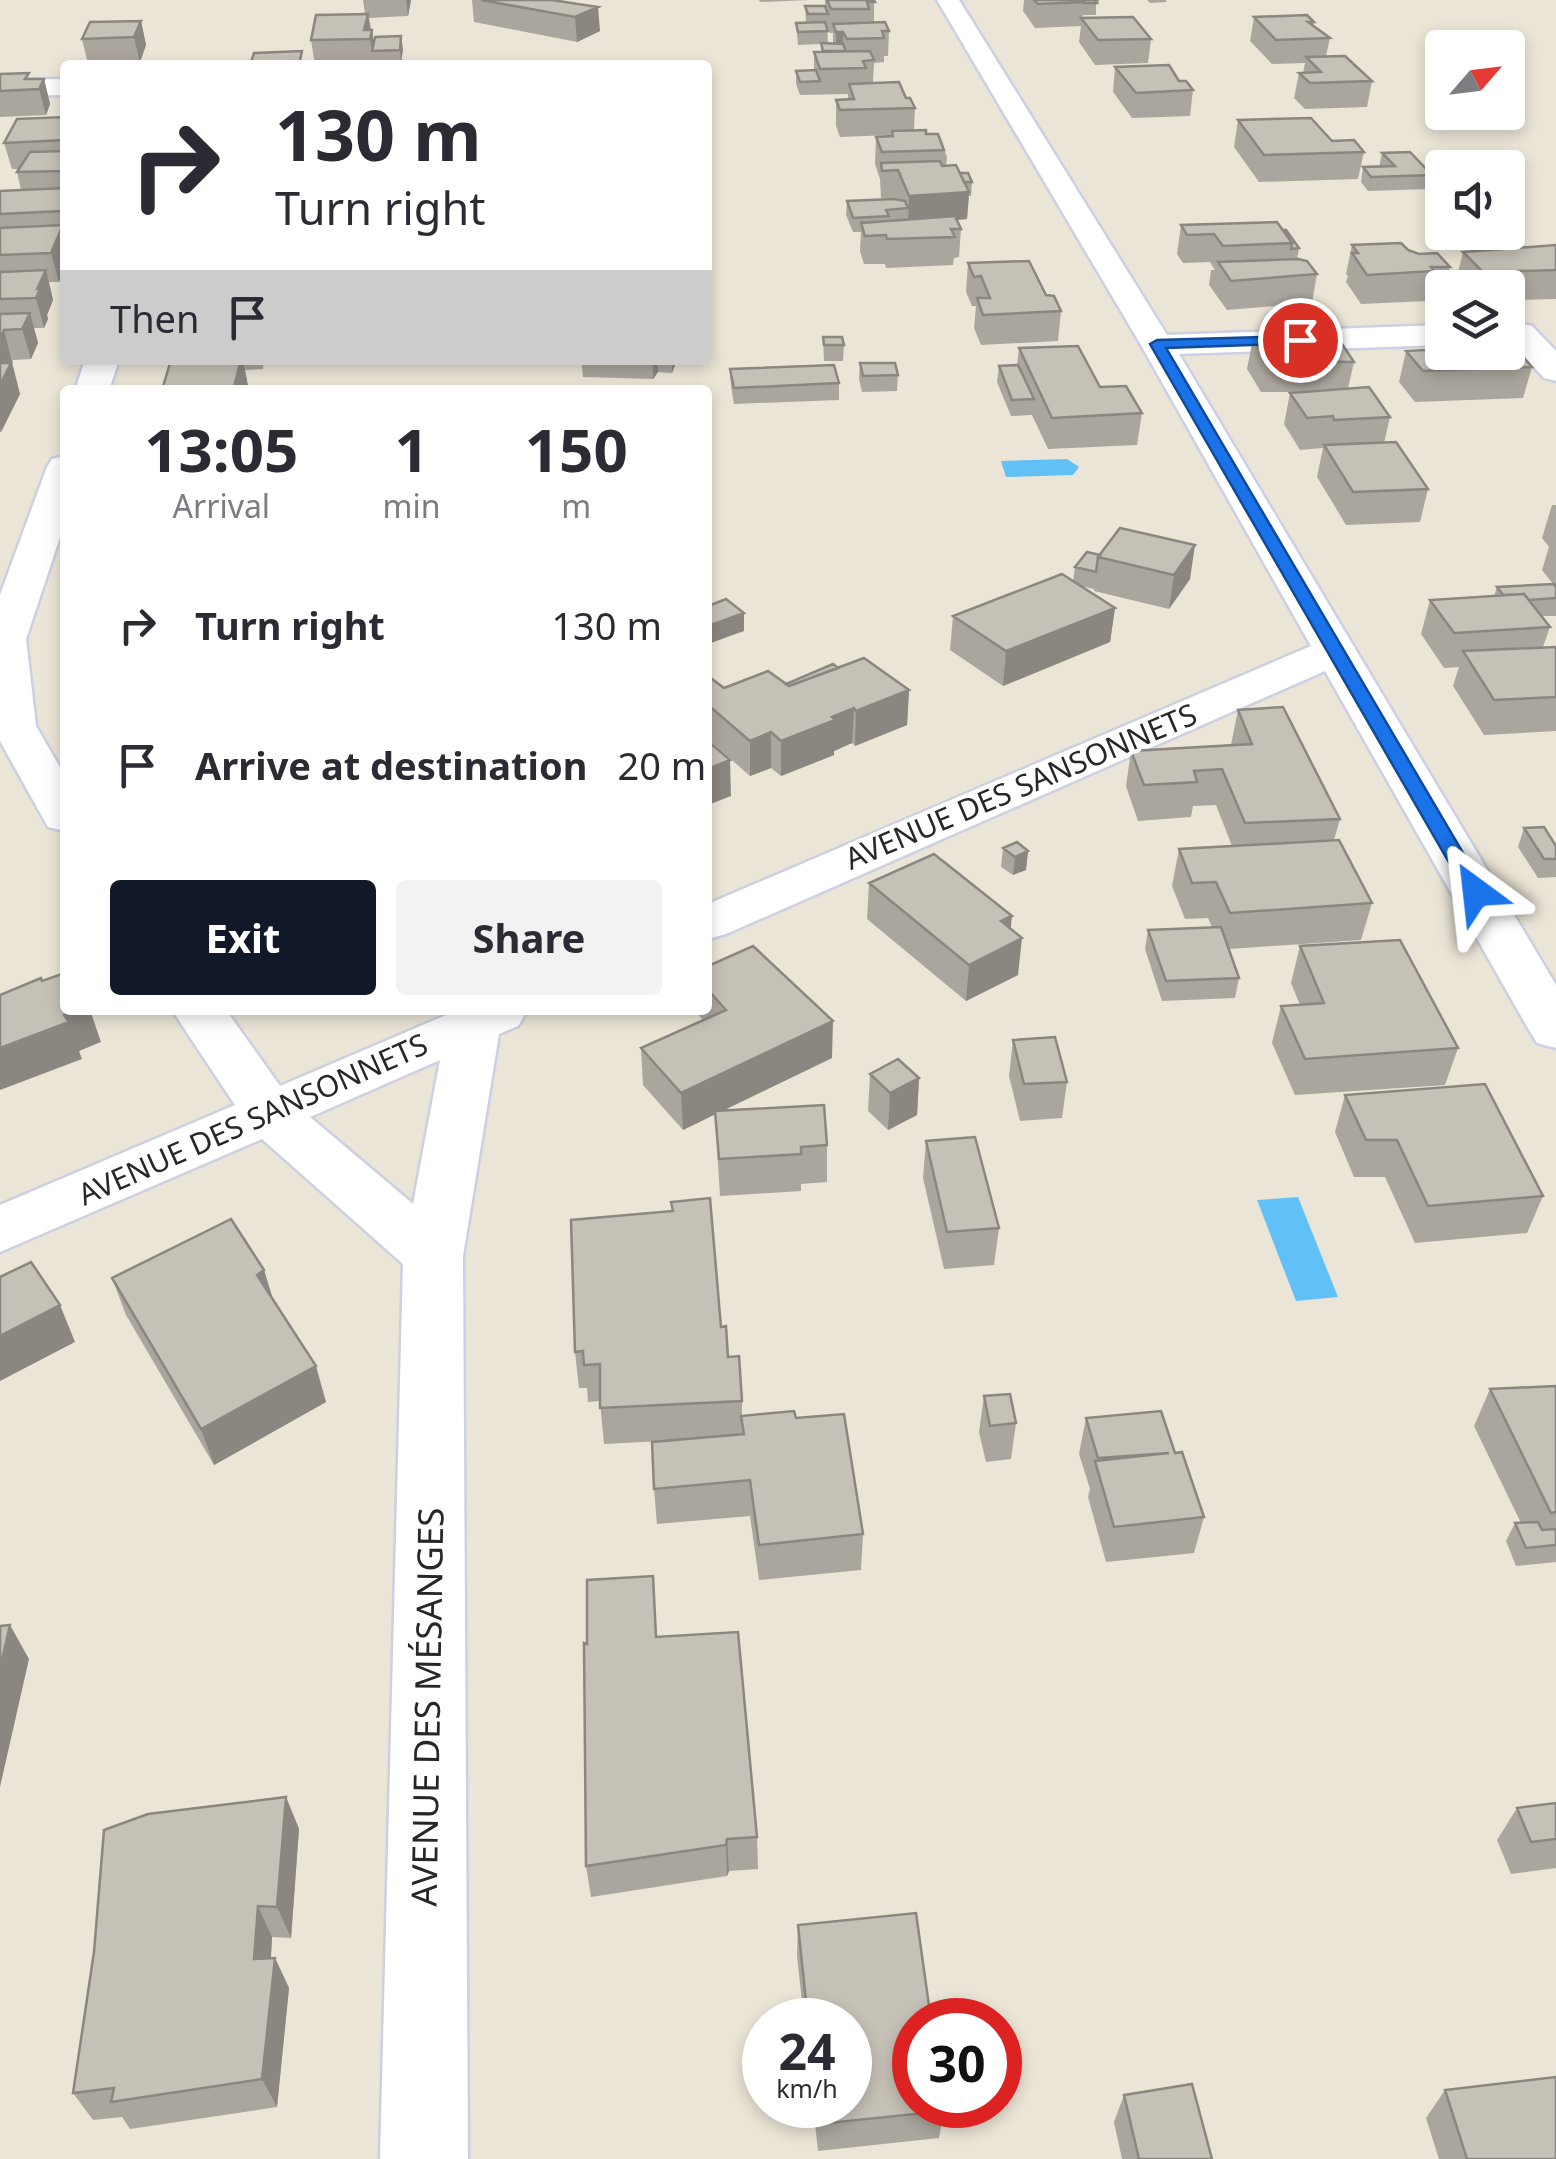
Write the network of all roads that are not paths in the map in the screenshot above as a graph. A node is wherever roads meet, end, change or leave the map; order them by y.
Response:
1 (948, 0) edge
2 (60, 86) edge
3 (0, 88) edge
4 (1556, 331) edge
5 (1525, 332) edge
6 (1425, 336) edge
7 (1525, 343) edge
8 (1157, 344) junction
9 (1556, 371) edge
10 (60, 481) edge
11 (1335, 651) junction
12 (60, 808) edge
13 (712, 921) edge
14 (201, 1015) edge
15 (490, 1017) edge
16 (1556, 1030) edge
17 (270, 1113) junction
18 (0, 1230) edge
19 (432, 1256) junction
20 (424, 2159) edge

1 - 8 street
2 - 3 street
4 - 5 street
6 - 8 street
7 - 9 street
8 - 11 street
10 - 12 street
11 - 13 street, AVENUE DES SANSONNETS
11 - 16 street
14 - 17 street
15 - 17 street, AVENUE DES SANSONNETS
15 - 19 street, AVENUE DES MÉSANGES
17 - 18 street, AVENUE DES SANSONNETS
17 - 19 street
19 - 20 street, AVENUE DES MÉSANGES

